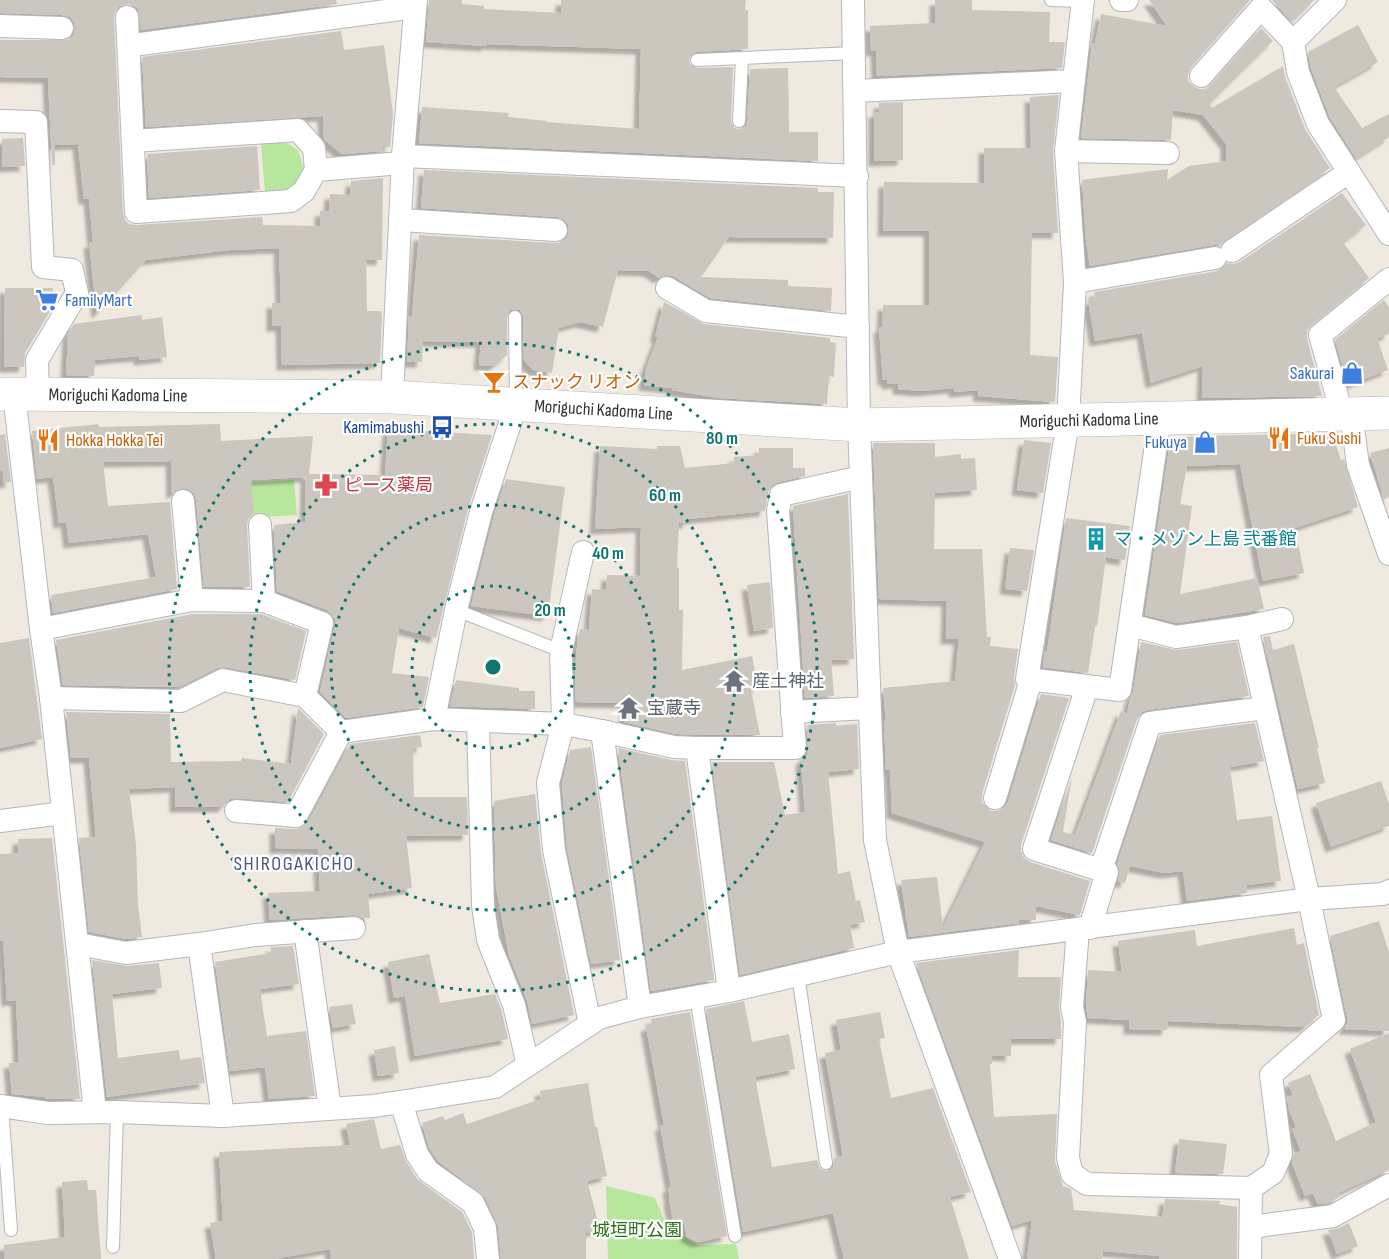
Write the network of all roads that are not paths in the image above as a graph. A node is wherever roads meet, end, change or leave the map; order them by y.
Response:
1 (854, 0) edge
2 (1051, 0) edge
3 (1121, 0) edge
4 (1127, 0) edge
5 (1335, 0) edge
6 (1083, 1) edge
7 (416, 3) edge
8 (127, 17) dead end
9 (0, 26) edge
10 (62, 28) dead end
11 (1293, 42) junction
12 (141, 44) dead end
13 (854, 53) junction
14 (742, 58) junction
15 (697, 60) dead end
16 (1201, 76) dead end
17 (1074, 81) junction
18 (855, 91) junction
19 (0, 121) edge
20 (740, 121) dead end
21 (133, 141) junction
22 (1066, 151) junction
23 (1168, 153) dead end
24 (403, 160) junction
25 (316, 170) junction
26 (1349, 172) junction
27 (857, 176) junction
28 (400, 220) junction
29 (556, 230) dead end
30 (1389, 234) edge
31 (1389, 279) edge
32 (1075, 282) junction
33 (667, 288) dead end
34 (515, 317) dead end
35 (858, 327) junction
36 (17, 395) edge
37 (392, 397) junction
38 (516, 405) junction
39 (1346, 413) junction
40 (1389, 413) edge
41 (1160, 418) junction
42 (1068, 421) junction
43 (859, 425) junction
44 (861, 477) junction
45 (183, 501) dead end
46 (260, 525) dead end
47 (584, 552) dead end
48 (1389, 554) edge
49 (192, 600) junction
50 (264, 601) junction
51 (456, 610) junction
52 (1282, 619) dead end
53 (1130, 625) junction
54 (1247, 627) junction
55 (41, 629) junction
56 (561, 651) junction
57 (1031, 680) junction
58 (1087, 687) junction
59 (305, 696) junction
60 (51, 698) junction
61 (868, 708) junction
62 (1265, 708) junction
63 (792, 712) junction
64 (434, 718) junction
65 (478, 721) junction
66 (562, 724) junction
67 (602, 731) junction
68 (341, 732) junction
69 (697, 748) junction
70 (995, 798) dead end
71 (236, 811) dead end
72 (63, 813) junction
73 (0, 820) edge
74 (1101, 870) junction
75 (1389, 891) edge
76 (1309, 899) junction
77 (354, 928) dead end
78 (1084, 928) junction
79 (305, 931) junction
80 (78, 944) junction
81 (199, 944) junction
82 (898, 952) junction
83 (798, 975) junction
84 (729, 991) junction
85 (696, 997) junction
86 (640, 1007) junction
87 (590, 1024) junction
88 (528, 1065) junction
89 (401, 1102) junction
90 (1, 1106) edge
91 (330, 1108) junction
92 (106, 1112) junction
93 (223, 1116) junction
94 (826, 1163) dead end
95 (1389, 1185) edge
96 (1251, 1188) junction
97 (1251, 1227) junction
98 (11, 1230) dead end
99 (735, 1236) dead end
100 (113, 1246) dead end
101 (488, 1259) edge
102 (1010, 1259) edge
103 (1250, 1259) edge

1 - 13 street
2 - 6 lane
3 - 4 street
5 - 11 street
6 - 17 street
7 - 12 street
7 - 24 street
8 - 21 street
9 - 10 street
11 - 16 street
11 - 26 street
13 - 14 lane
13 - 18 street
14 - 15 lane
14 - 20 lane
17 - 18 street
17 - 22 street
18 - 27 street
19 - 36 street
21 - 25 street
21 - 25 street
22 - 23 street
22 - 32 street
24 - 25 street
24 - 27 street
24 - 28 street
26 - 30 street
26 - 32 street
27 - 35 street
28 - 29 street
28 - 37 street
31 - 39 street
32 - 42 street
33 - 35 street
34 - 38 lane
35 - 43 street
36 - 37 main road, Moriguchi Kadoma Line
36 - 55 street
37 - 38 main road, Moriguchi Kadoma Line
38 - 43 main road, Moriguchi Kadoma Line
38 - 51 street
39 - 40 main road, Moriguchi Kadoma Line
39 - 41 main road, Moriguchi Kadoma Line
39 - 48 street
41 - 42 main road, Moriguchi Kadoma Line
41 - 53 street
42 - 43 main road, Moriguchi Kadoma Line
42 - 57 street
43 - 44 street
44 - 61 street
44 - 63 street
45 - 49 street
46 - 50 street
47 - 56 street
49 - 50 street
49 - 55 street
50 - 59 street
51 - 56 lane
51 - 64 street
52 - 54 street
53 - 54 street
53 - 58 street
54 - 62 street
55 - 60 street
56 - 66 street
57 - 58 street
57 - 70 street
58 - 74 street
59 - 60 street
59 - 68 street
60 - 72 street
61 - 63 street
61 - 82 street
62 - 74 street
62 - 76 street
63 - 69 street
64 - 65 street
64 - 68 street
65 - 66 street
65 - 88 street
66 - 67 street
66 - 87 street
67 - 69 street
67 - 86 street
68 - 71 street
69 - 84 street
72 - 73 street
72 - 80 street
74 - 78 street
75 - 76 street
76 - 78 street
76 - 96 street
77 - 79 street
78 - 82 street
78 - 96 street
79 - 81 street
79 - 91 street
80 - 81 street
80 - 92 street
81 - 93 street
82 - 83 street
82 - 102 street
83 - 84 street
83 - 94 lane
84 - 85 street
85 - 86 street
85 - 99 lane
86 - 87 street
87 - 88 street
88 - 89 street
89 - 91 street
89 - 101 street
90 - 92 street
90 - 98 lane
91 - 93 street
92 - 93 street
92 - 100 lane
95 - 97 street
96 - 97 street
97 - 103 street

